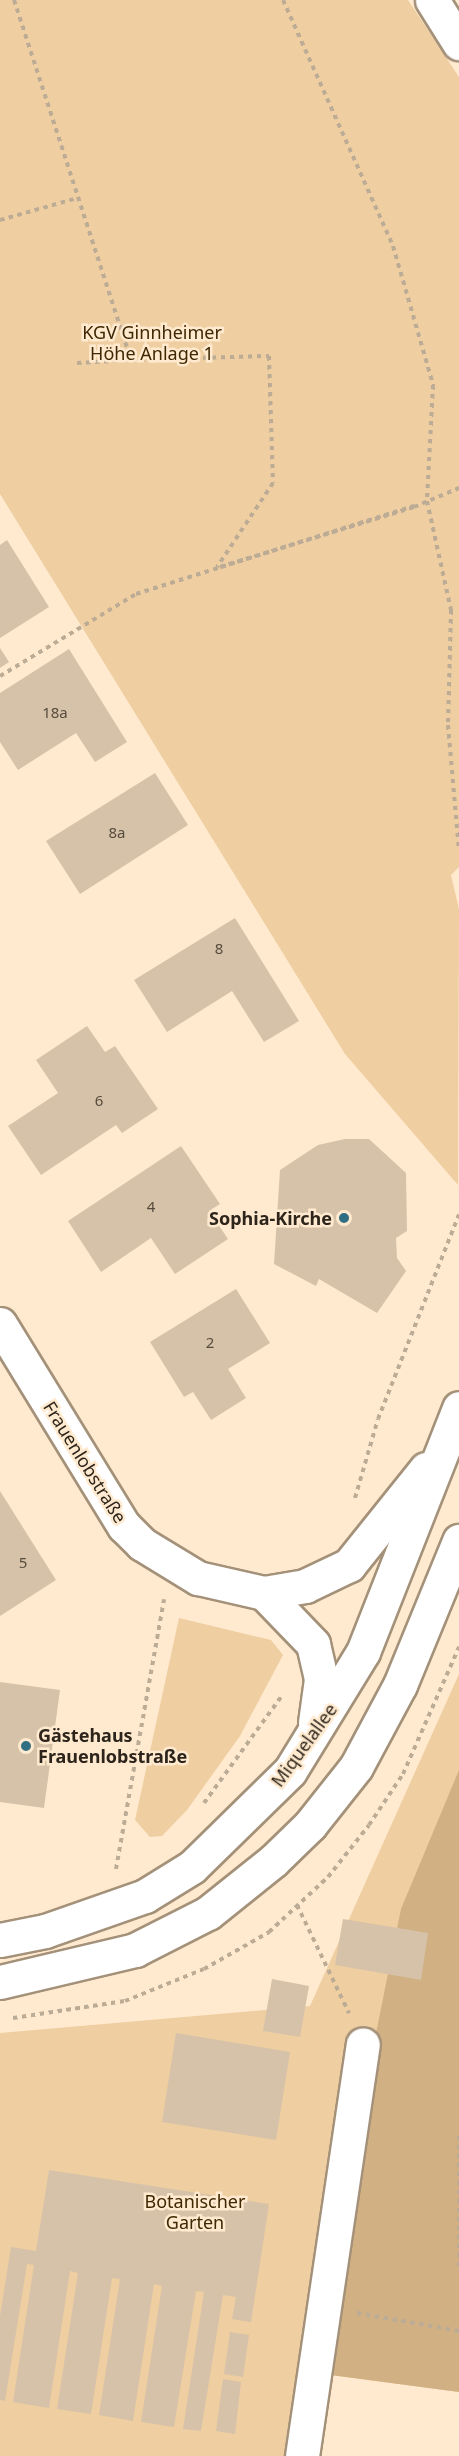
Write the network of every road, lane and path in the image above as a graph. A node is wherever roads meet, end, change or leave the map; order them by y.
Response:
1 (14, 0) edge
2 (283, 0) edge
3 (432, 0) edge
4 (459, 43) edge
5 (77, 198) junction
6 (0, 220) edge
7 (130, 360) junction
8 (77, 363) dead end
9 (459, 488) edge
10 (427, 501) junction
11 (217, 567) junction
12 (0, 676) edge
13 (459, 851) edge
14 (459, 1215) edge
15 (0, 1324) edge
16 (459, 1408) edge
17 (446, 1444) junction
18 (352, 1506) dead end
19 (459, 1541) edge
20 (264, 1593) junction
21 (165, 1595) dead end
22 (285, 1691) dead end
23 (313, 1737) junction
24 (202, 1805) dead end
25 (125, 1866) dead end
26 (116, 1869) junction
27 (105, 1873) dead end
28 (297, 1905) dead end
29 (0, 1940) edge
30 (0, 1982) edge
31 (363, 2044) joint
32 (459, 2136) edge
33 (459, 2270) edge
34 (327, 2308) junction
35 (459, 2331) edge
36 (302, 2456) edge

1 - 5 path
2 - 10 path
3 - 4 main road
5 - 6 path
5 - 7 path
7 - 8 path
7 - 11 path
9 - 10 path
10 - 11 path
10 - 13 path
11 - 12 path
14 - 18 path
15 - 20 main road, Frauenlobstraße
16 - 17 main road, Miquelallee
17 - 20 main road
17 - 23 main road, Miquelallee
19 - 30 main road
20 - 23 main road
21 - 26 path
22 - 24 path
23 - 29 main road, Miquelallee
25 - 26 path
26 - 27 path
28 - 31 path
31 - 34 main road
32 - 33 path
34 - 35 path
34 - 36 main road

